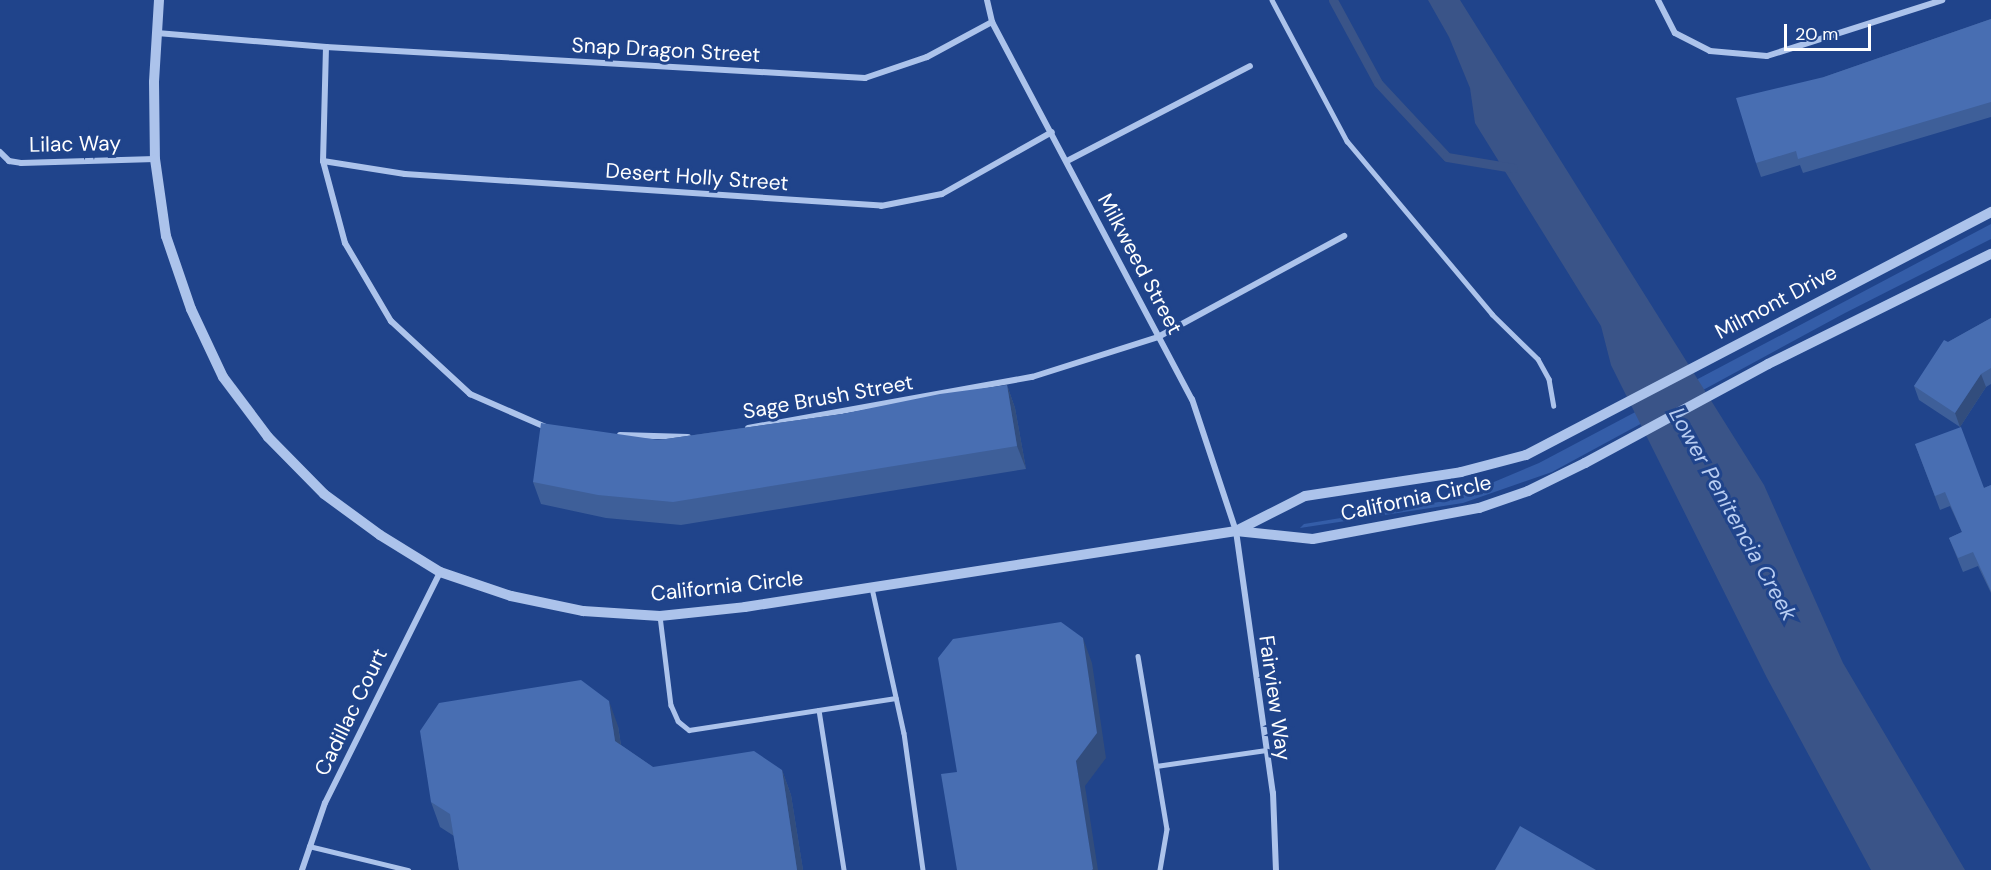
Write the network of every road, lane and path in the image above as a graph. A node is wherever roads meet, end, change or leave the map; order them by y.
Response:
1 (159, 0) edge
2 (987, 0) edge
3 (1272, 0) edge
4 (1658, 0) edge
5 (1942, 0) edge
6 (992, 22) junction
7 (157, 33) junction
8 (326, 47) junction
9 (1250, 66) dead end
10 (1052, 132) junction
11 (0, 152) edge
12 (155, 159) junction
13 (1067, 160) junction
14 (323, 161) junction
15 (1991, 212) edge
16 (1344, 236) dead end
17 (1991, 254) edge
18 (1158, 336) junction
19 (1554, 406) dead end
20 (741, 429) edge
21 (1581, 429) joint
22 (561, 434) edge
23 (606, 435) edge
24 (694, 437) edge
25 (1236, 531) junction
26 (440, 572) junction
27 (872, 588) junction
28 (660, 616) junction
29 (1138, 656) dead end
30 (896, 698) junction
31 (819, 710) junction
32 (1266, 750) junction
33 (1156, 766) junction
34 (309, 846) junction
35 (302, 870) edge
36 (408, 870) edge
37 (844, 870) edge
38 (923, 870) edge
39 (1160, 870) edge
40 (1276, 870) edge

1 - 7 street, California Circle
2 - 6 street, Milkweed Street
3 - 19 lane
4 - 5 street
6 - 8 street, Snap Dragon Street
6 - 10 street, Milkweed Street
7 - 8 street, Snap Dragon Street
7 - 12 street, California Circle
8 - 14 street
9 - 13 street
10 - 13 street, Milkweed Street
10 - 14 street, Desert Holly Street
11 - 12 street, Lilac Way
12 - 26 street, California Circle
13 - 18 street, Milkweed Street
14 - 22 street
15 - 21 street, Milmont Drive
16 - 18 street, Sage Brush Street
17 - 25 street, California Circle
18 - 20 street, Sage Brush Street
18 - 25 street, Milkweed Street
21 - 25 street, California Circle
23 - 24 street
25 - 27 street, California Circle
25 - 32 street, Fairview Way
26 - 28 street, California Circle
26 - 34 street, Cadillac Court
27 - 28 street, California Circle
27 - 30 lane
28 - 31 lane
29 - 33 lane
30 - 31 lane
30 - 38 lane
31 - 37 lane
32 - 33 lane
32 - 40 street, Fairview Way
33 - 39 lane
34 - 35 street, Cadillac Court
34 - 36 lane

